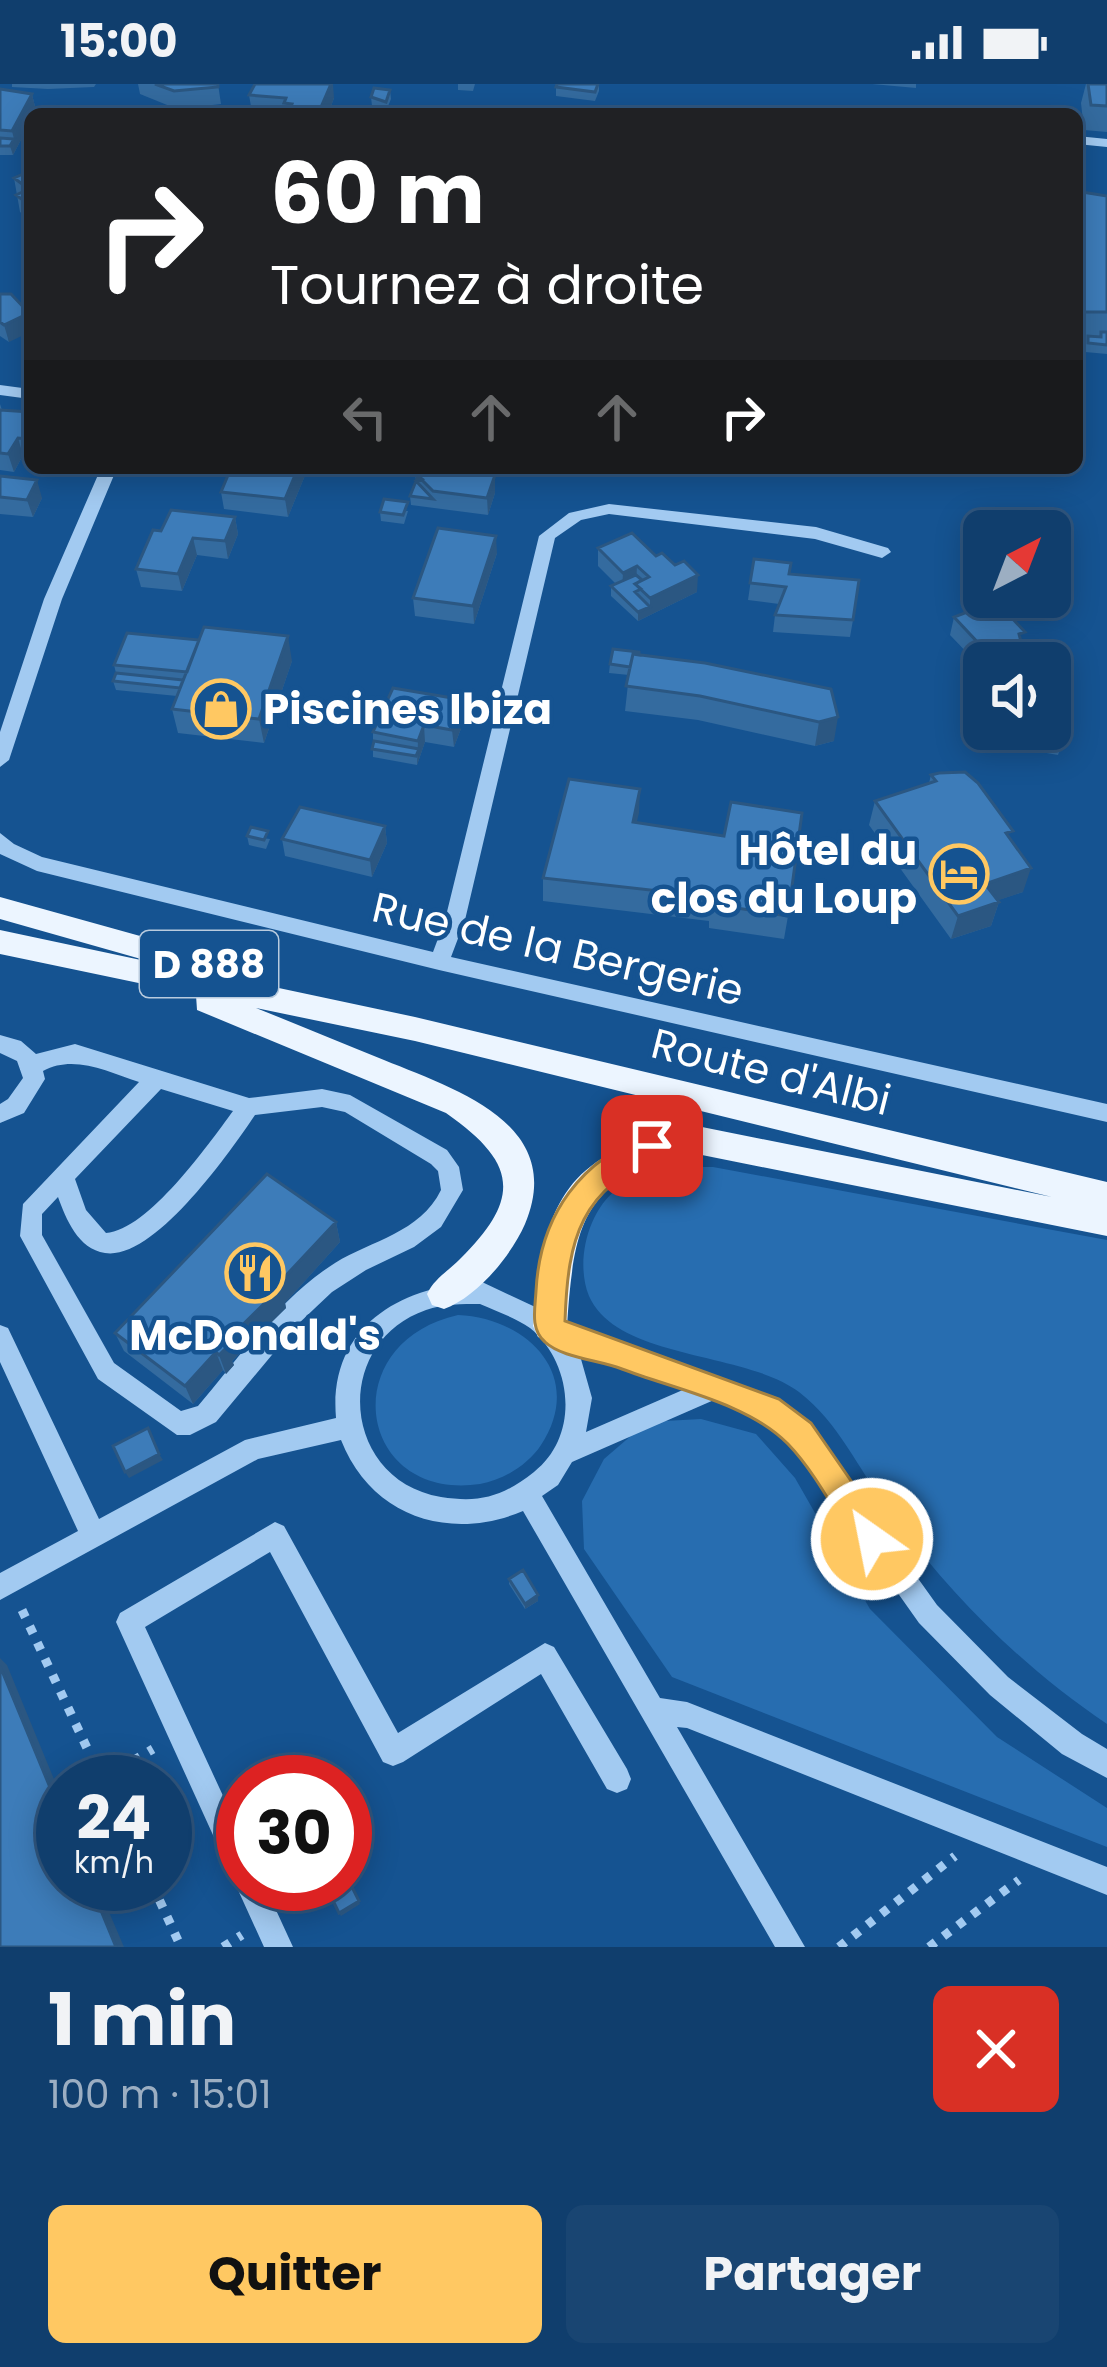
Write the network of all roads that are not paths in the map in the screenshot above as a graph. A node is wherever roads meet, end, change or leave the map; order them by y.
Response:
1 (107, 474) edge
2 (882, 552) dead end
3 (0, 760) edge
4 (0, 840) edge
5 (0, 908) edge
6 (0, 942) edge
7 (440, 962) junction
8 (130, 970) junction
9 (415, 1029) junction
10 (0, 1044) edge
11 (33, 1066) junction
12 (157, 1078) junction
13 (249, 1107) junction
14 (1107, 1113) edge
15 (0, 1114) edge
16 (63, 1177) junction
17 (1107, 1196) edge
18 (1107, 1222) edge
19 (444, 1294) junction
20 (554, 1331) junction
21 (0, 1336) edge
22 (710, 1390) junction
23 (347, 1427) junction
24 (569, 1450) junction
25 (528, 1495) junction
26 (94, 1535) junction
27 (4, 1584) edge
28 (652, 1711) junction
29 (1107, 1764) edge
30 (617, 1779) dead end
31 (216, 1811) edge
32 (1107, 1881) edge
33 (262, 1911) edge
34 (279, 1947) edge
35 (790, 1947) edge

1 - 3 street
2 - 7 street
4 - 7 street, Rue de la Bergerie
5 - 9 main road, Route d'Albi / D 888
6 - 8 main road, Route d'Albi / D 888
7 - 14 street, Rue de la Bergerie
8 - 9 main road, Route d'Albi / D 888
8 - 19 main road
9 - 17 main road, Route d'Albi / D 888
10 - 11 street
11 - 12 street
11 - 15 street
12 - 13 street
12 - 16 street
13 - 16 street
13 - 16 street
18 - 20 main road
19 - 20 street
19 - 23 street
20 - 22 street
20 - 24 street
21 - 26 street
22 - 24 street
22 - 29 street
23 - 25 street
23 - 26 street
24 - 25 street
25 - 28 street
26 - 27 street
28 - 32 street
28 - 35 street
30 - 31 street
33 - 34 street

